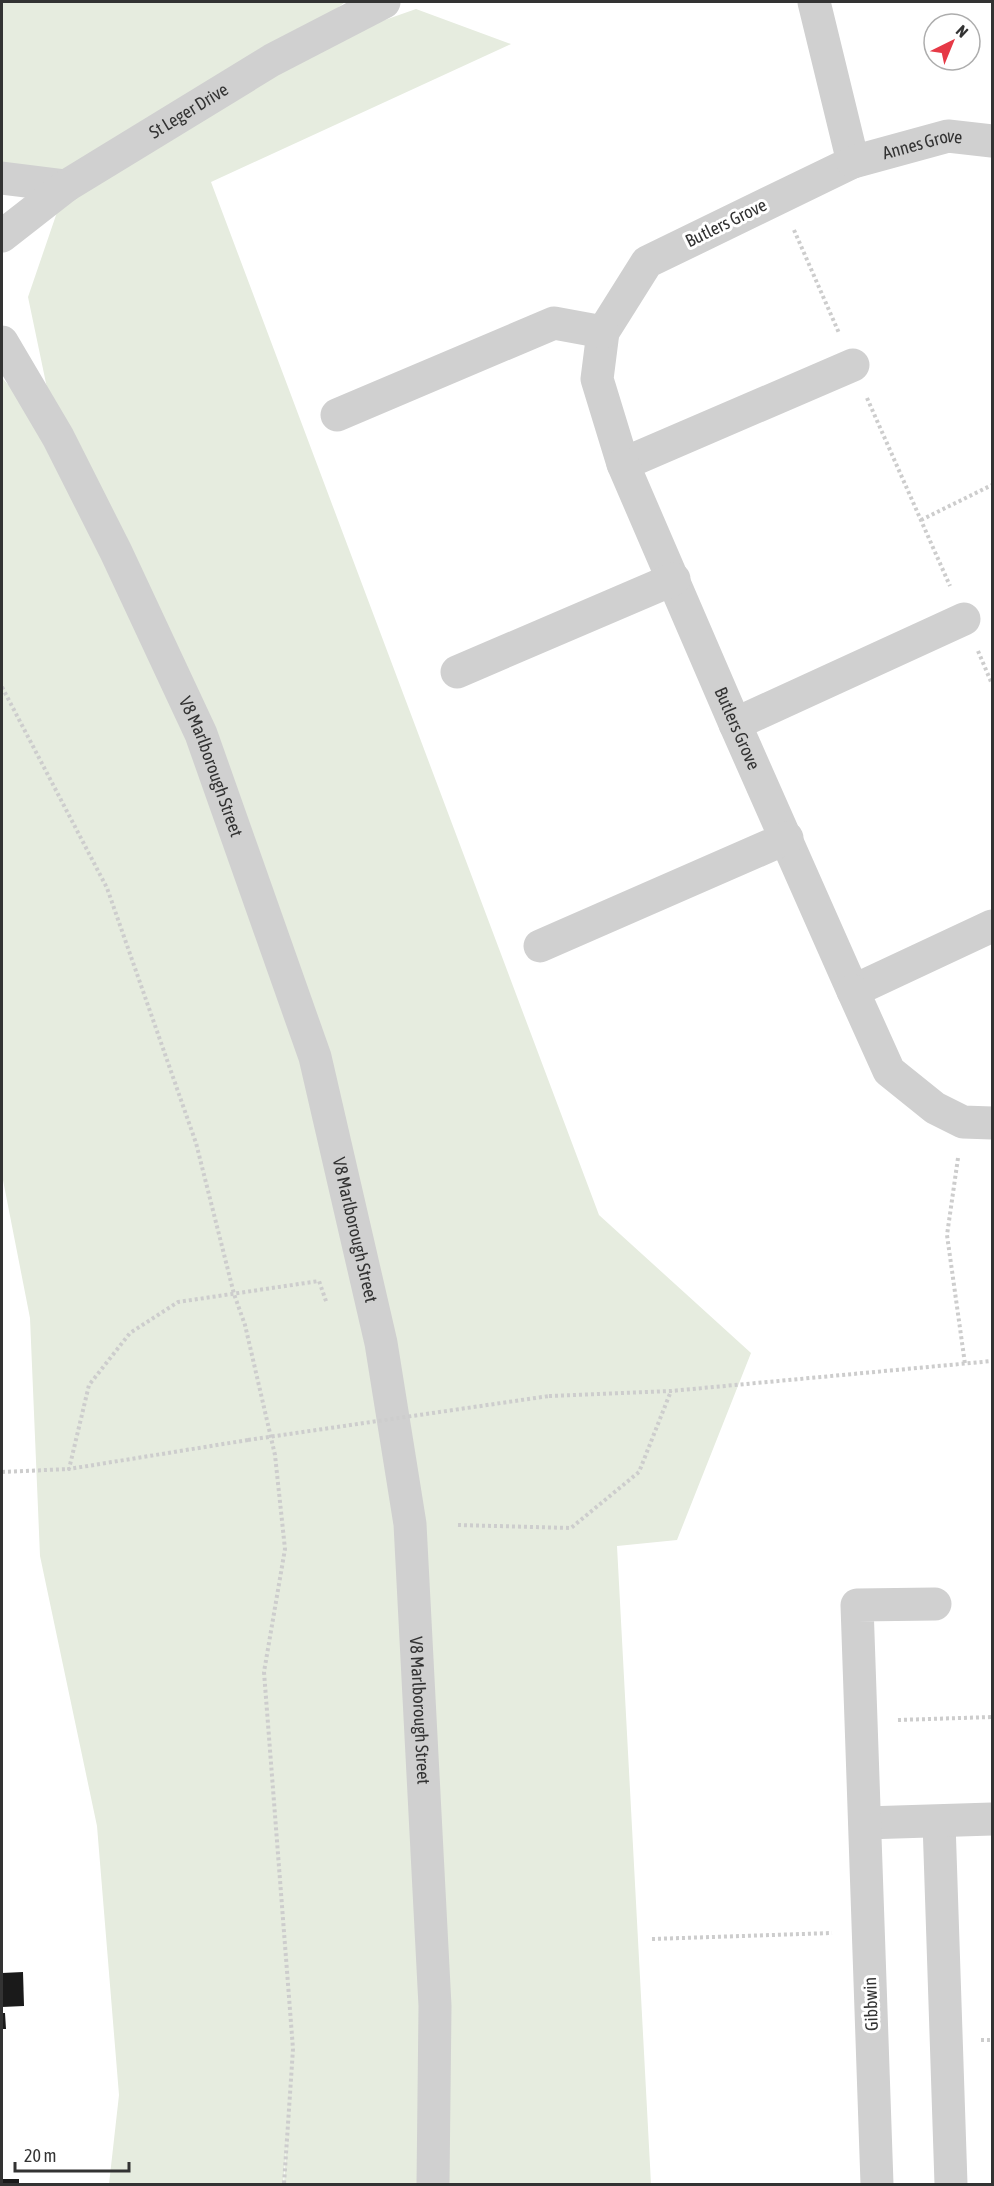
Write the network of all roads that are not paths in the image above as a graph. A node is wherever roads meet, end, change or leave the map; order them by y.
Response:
1 (384, 2) edge
2 (814, 2) edge
3 (993, 141) edge
4 (853, 162) junction
5 (2, 178) edge
6 (66, 186) junction
7 (2, 236) edge
8 (603, 332) junction
9 (2, 342) edge
10 (853, 365) road end
11 (337, 415) dead end
12 (624, 464) junction
13 (674, 579) junction
14 (964, 619) road end
15 (457, 672) dead end
16 (735, 724) junction
17 (787, 838) junction
18 (993, 926) edge
19 (540, 946) dead end
20 (853, 991) junction
21 (978, 1123) edge
22 (935, 1604) dead end
23 (993, 1819) edge
24 (939, 1822) junction
25 (865, 1823) junction
26 (433, 2184) edge
27 (877, 2184) edge
28 (951, 2184) edge

1 - 6 street, St Leger Drive
2 - 4 street
3 - 4 street, Annes Grove
4 - 8 street, Butlers Grove
5 - 6 street
6 - 7 street, St Leger Drive
8 - 11 street
8 - 12 street, Butlers Grove
9 - 26 street, V8 Marlborough Street
10 - 12 street
12 - 13 street, Butlers Grove
13 - 15 street
13 - 16 street, Butlers Grove
14 - 16 street
16 - 17 street, Butlers Grove
17 - 19 street
17 - 20 street, Butlers Grove
18 - 20 street
20 - 21 street, Butlers Grove
22 - 25 street, Gibbwin
23 - 24 street
24 - 25 street
24 - 28 street
25 - 27 street, Gibbwin

